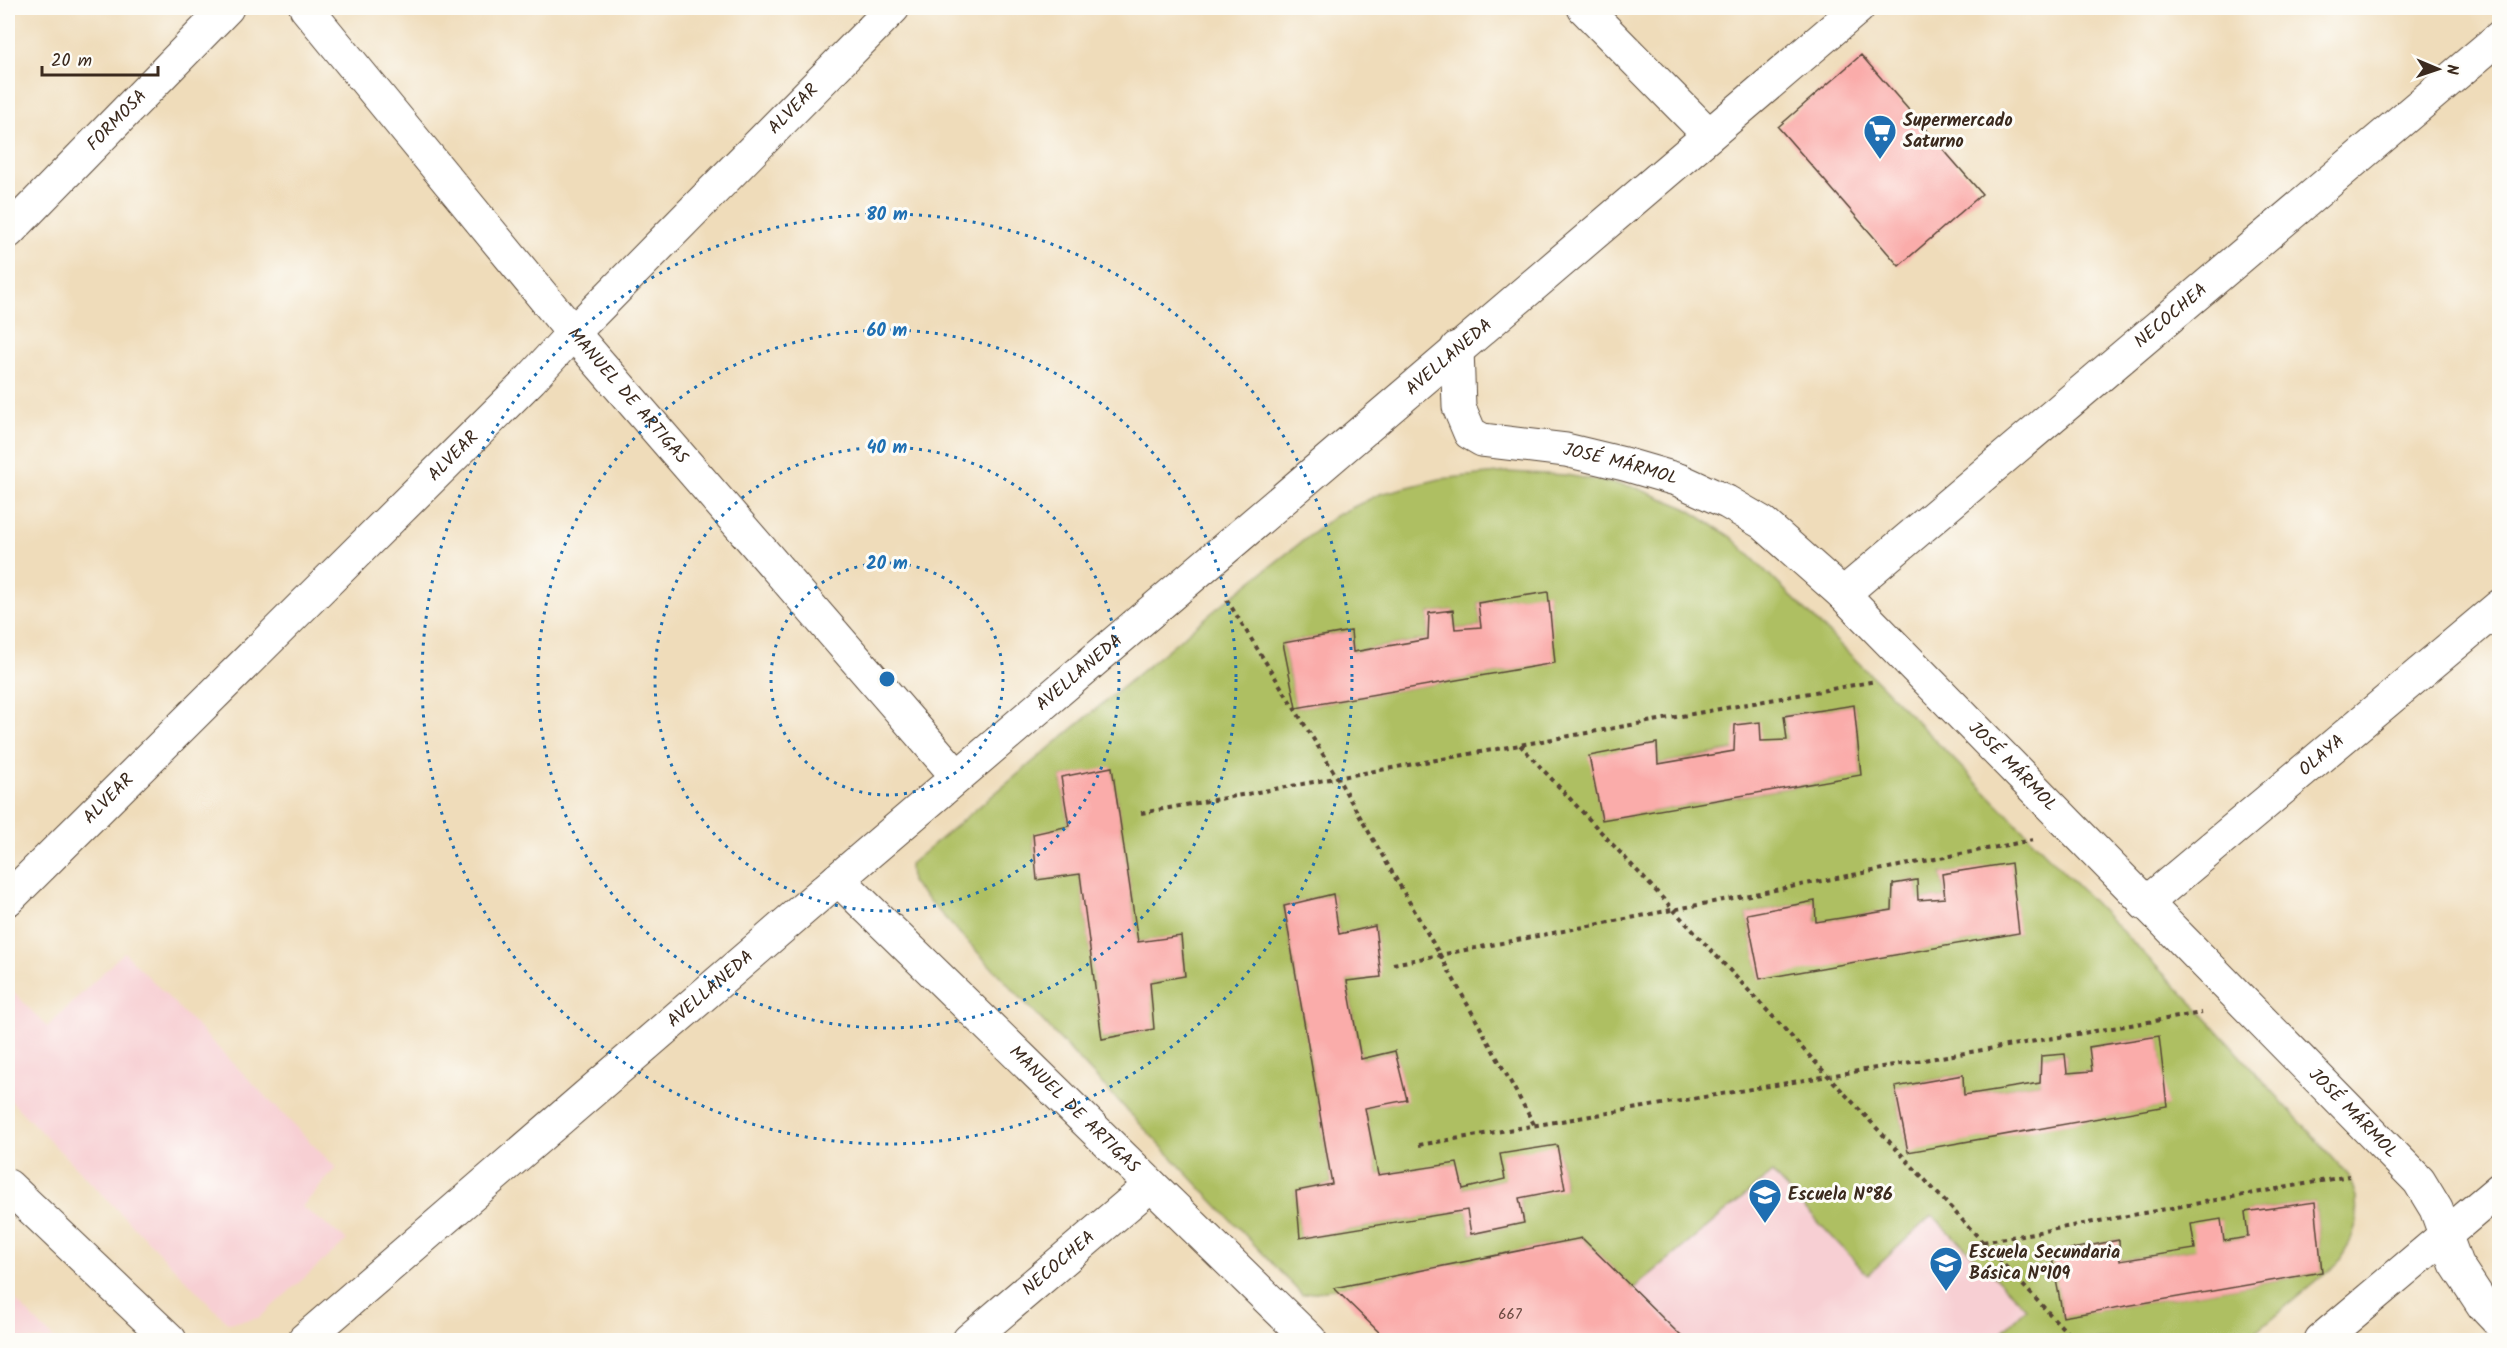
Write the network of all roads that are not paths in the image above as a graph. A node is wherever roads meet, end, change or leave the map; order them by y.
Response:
1 (227, 8) edge
2 (306, 8) edge
3 (893, 8) edge
4 (1584, 8) edge
5 (1858, 8) edge
6 (2499, 37) edge
7 (1708, 134) junction
8 (8, 232) edge
9 (573, 333) junction
10 (1457, 348) junction
11 (1843, 594) junction
12 (2499, 606) edge
13 (957, 776) junction
14 (838, 879) junction
15 (8, 898) edge
16 (2145, 904) junction
17 (1151, 1185) junction
18 (8, 1186) edge
19 (2499, 1189) edge
20 (2446, 1235) junction
21 (2499, 1323) edge
22 (170, 1341) edge
23 (304, 1341) edge
24 (969, 1341) edge
25 (1310, 1341) edge
26 (2321, 1341) edge

1 - 8 street, FORMOSA
2 - 9 street, MANUEL DE ARTIGAS
3 - 9 street, ALVEAR
4 - 7 street
5 - 7 street, AVELLANEDA
6 - 11 street, NECOCHEA
7 - 10 street, AVELLANEDA
9 - 13 street, MANUEL DE ARTIGAS
9 - 15 street, ALVEAR
10 - 11 street, JOSÉ MÁRMOL
10 - 13 street, AVELLANEDA
11 - 16 street, JOSÉ MÁRMOL
12 - 16 street, OLAYA
13 - 14 street, AVELLANEDA
14 - 17 street, MANUEL DE ARTIGAS
14 - 23 street, AVELLANEDA
16 - 20 street, JOSÉ MÁRMOL
17 - 24 street, NECOCHEA
17 - 25 street, MANUEL DE ARTIGAS
18 - 22 street
19 - 20 street
20 - 21 street, JOSÉ MÁRMOL
20 - 26 street

